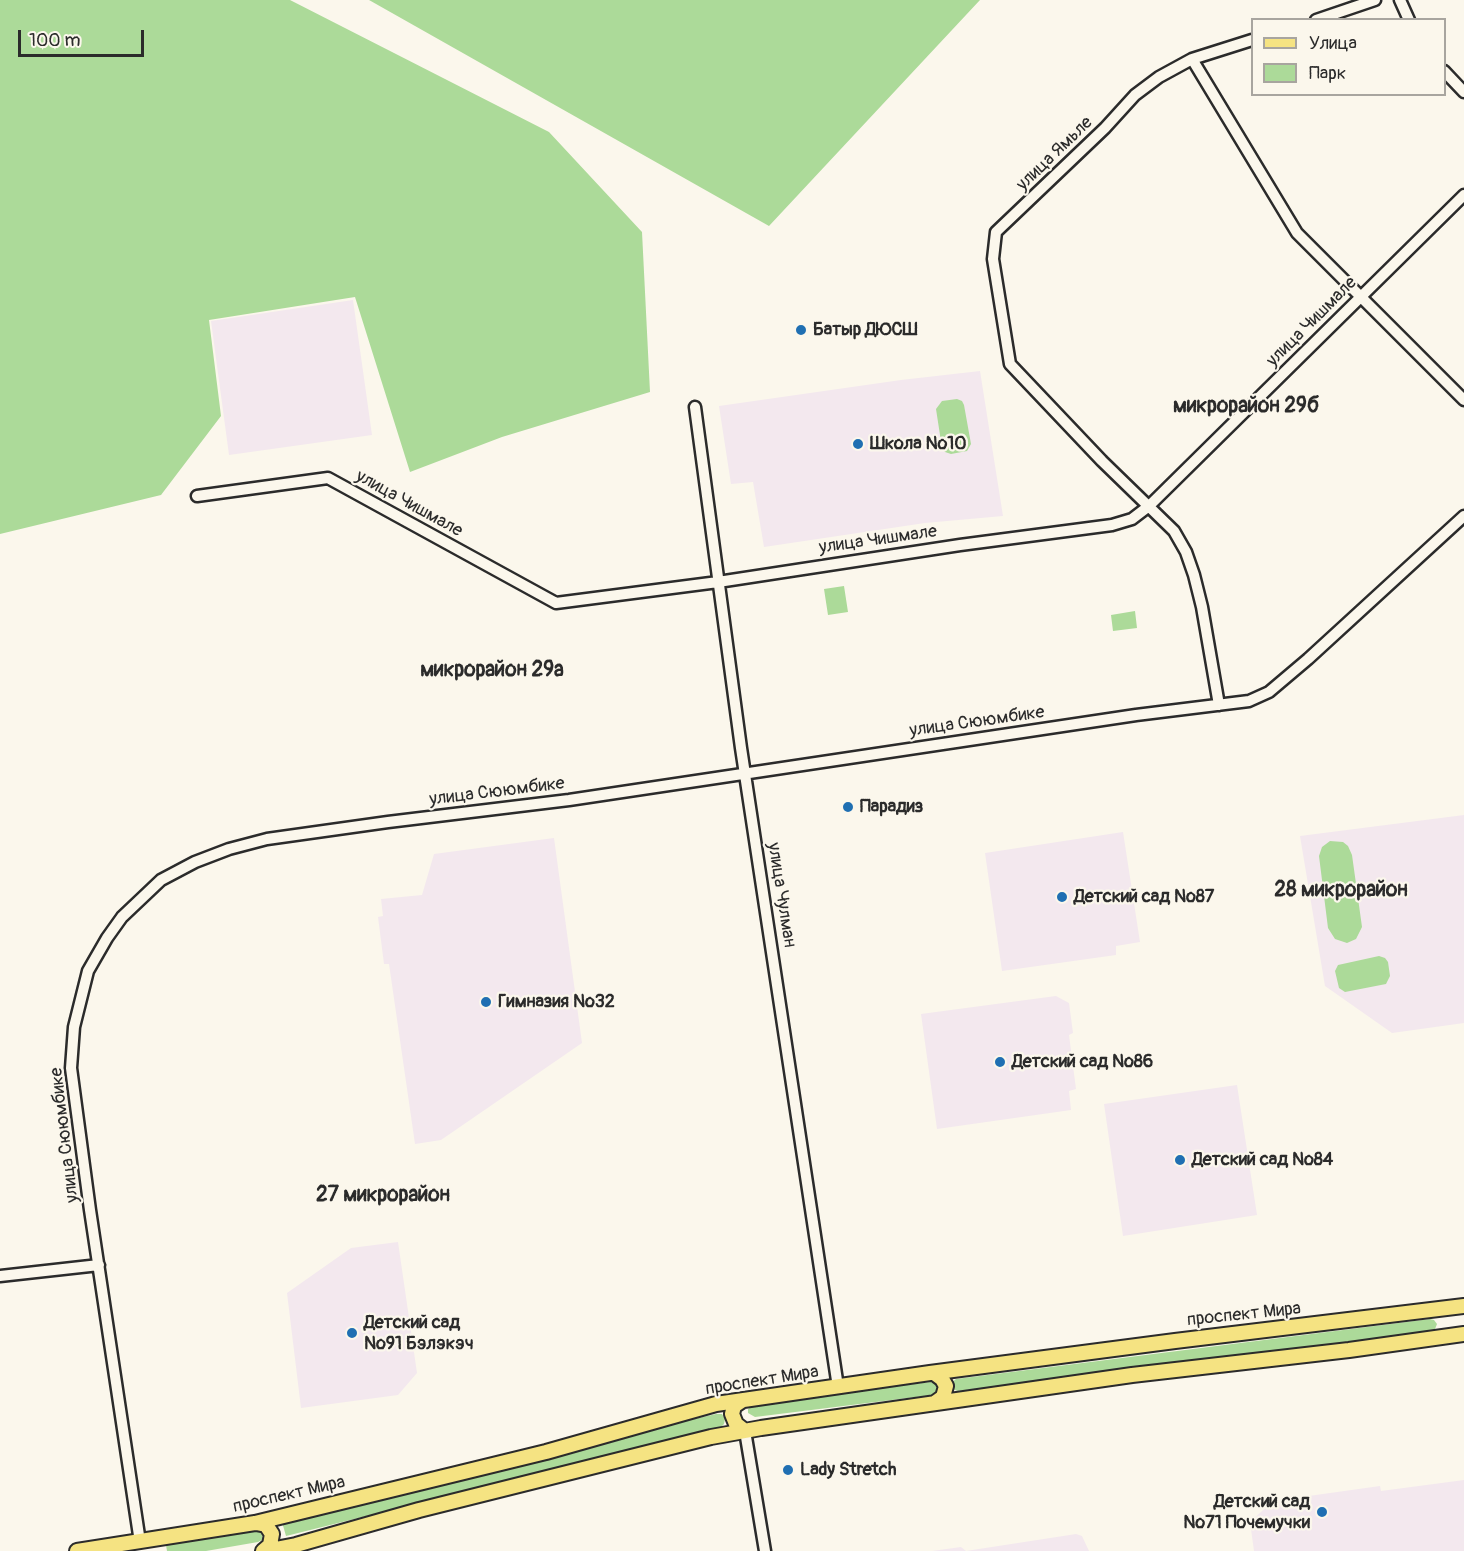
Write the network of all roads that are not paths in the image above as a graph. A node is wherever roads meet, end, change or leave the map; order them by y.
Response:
1 (1375, 0) edge
2 (1400, 0) edge
3 (1322, 18) edge
4 (1408, 18) edge
5 (1251, 40) edge
6 (1192, 59) junction
7 (1446, 73) edge
8 (1464, 92) edge
9 (1464, 195) edge
10 (1360, 297) junction
11 (1464, 400) edge
12 (695, 407) dead end
13 (197, 495) dead end
14 (1149, 507) junction
15 (1464, 516) edge
16 (718, 582) junction
17 (1220, 705) junction
18 (746, 774) junction
19 (99, 1265) junction
20 (0, 1276) edge
21 (1464, 1306) edge
22 (1442, 1323) junction
23 (1464, 1334) edge
24 (934, 1373) junction
25 (838, 1387) junction
26 (743, 1400) junction
27 (936, 1402) junction
28 (745, 1431) junction
29 (255, 1523) junction
30 (140, 1546) edge
31 (77, 1551) edge
32 (264, 1551) edge
33 (765, 1551) edge

1 - 3 street
2 - 4 street
5 - 6 street, улица Ямьле
6 - 10 street
6 - 14 street, улица Ямьле
7 - 8 street
9 - 10 street, улица Чишмале
10 - 11 street
10 - 14 street, улица Чишмале
12 - 16 street, улица Чулман
13 - 16 street, улица Чишмале
14 - 16 street, улица Чишмале
14 - 17 street
15 - 17 street, улица Сююмбике
16 - 18 street, улица Чулман
17 - 18 street, улица Сююмбике
18 - 19 street, улица Сююмбике
18 - 25 street, улица Чулман
19 - 20 street
19 - 30 street, улица Сююмбике
21 - 22 main road, проспект Мира
22 - 23 main road, проспект Мира
22 - 24 main road, проспект Мира
22 - 27 main road, проспект Мира
24 - 25 main road, проспект Мира
24 - 27 main road
25 - 26 main road, проспект Мира
26 - 28 main road
26 - 29 main road, проспект Мира
27 - 28 main road, проспект Мира
28 - 32 main road, проспект Мира
28 - 33 street
29 - 30 main road, проспект Мира
29 - 32 main road
30 - 31 main road, проспект Мира

